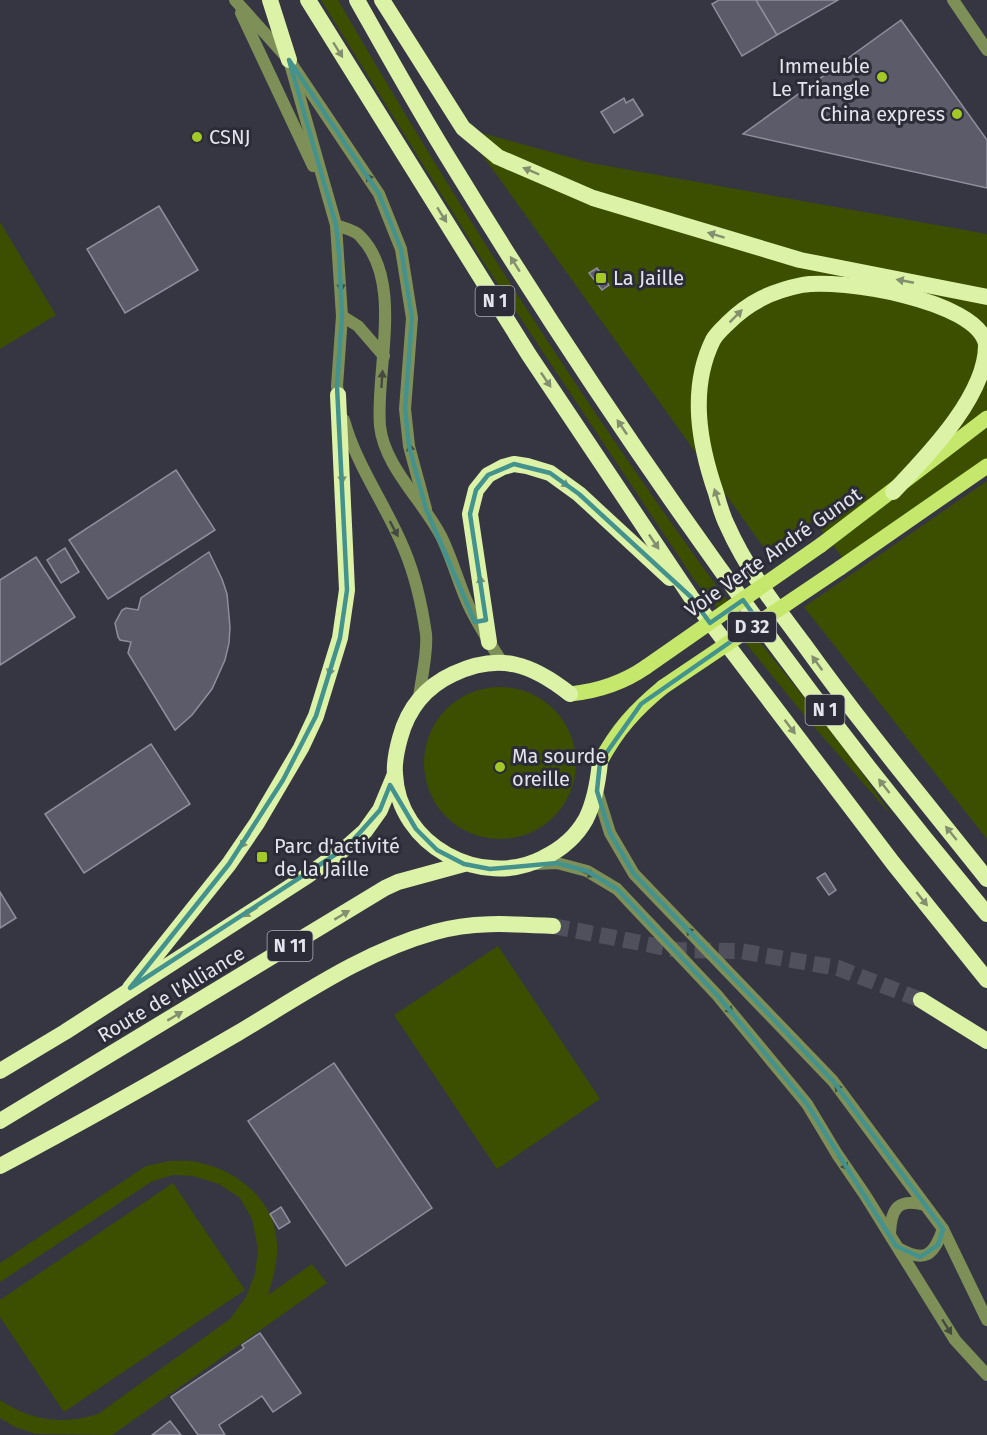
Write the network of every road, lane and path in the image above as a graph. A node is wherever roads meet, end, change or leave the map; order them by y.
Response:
1 (270, 0) edge
2 (308, 0) edge
3 (357, 0) edge
4 (382, 0) edge
5 (953, 0) edge
6 (235, 1) edge
7 (987, 50) edge
8 (289, 60) junction
9 (327, 196) junction
10 (336, 225) junction
11 (987, 297) edge
12 (342, 316) junction
13 (384, 356) junction
14 (338, 395) junction
15 (987, 418) edge
16 (987, 466) edge
17 (893, 492) junction
18 (426, 509) junction
19 (691, 597) junction
20 (489, 642) junction
21 (502, 662) junction
22 (570, 694) joint
23 (419, 698) junction
24 (600, 762) joint
25 (394, 774) junction
26 (597, 791) junction
27 (464, 864) junction
28 (530, 865) junction
29 (987, 879) edge
30 (987, 914) edge
31 (553, 926) tunnel mouth
32 (987, 980) edge
33 (130, 988) junction
34 (921, 1000) tunnel mouth
35 (987, 1041) edge
36 (0, 1071) edge
37 (0, 1121) edge
38 (0, 1166) edge
39 (925, 1205) junction
40 (943, 1229) junction
41 (893, 1241) junction
42 (987, 1320) edge
43 (987, 1375) edge

1 - 8 highway
2 -> 19 highway, N 1
30 -> 3 highway, N 1
11 -> 4 highway
5 - 7 street
6 - 8 street
6 - 9 street
8 - 9 street
18 -> 8 street
9 - 10 street
10 -> 12 street
10 - 13 street
12 - 13 street
12 - 14 street
18 -> 13 street
14 -> 23 street
14 -> 33 highway
15 - 17 main road, Voie Verte André Gunot / D 32
16 - 24 main road, D 32, bridge
17 - 22 main road, Voie Verte André Gunot / D 32, bridge
29 -> 17 highway
18 - 20 street
20 -> 19 highway
19 -> 32 highway, N 1
20 - 21 street
21 - 22 highway
21 - 23 highway
23 - 25 highway
24 - 26 highway
25 - 27 highway
25 -> 33 highway, Route de l'Alliance / N 11
26 - 28 highway
39 -> 26 street
27 - 28 highway
37 -> 27 highway, Route de l'Alliance / N 11
28 -> 41 street
31 - 38 highway
33 - 36 highway, Route de l'Alliance / N 11
34 - 35 highway
39 - 40 street
39 - 41 street
40 - 41 street
40 - 42 street
41 -> 43 street

